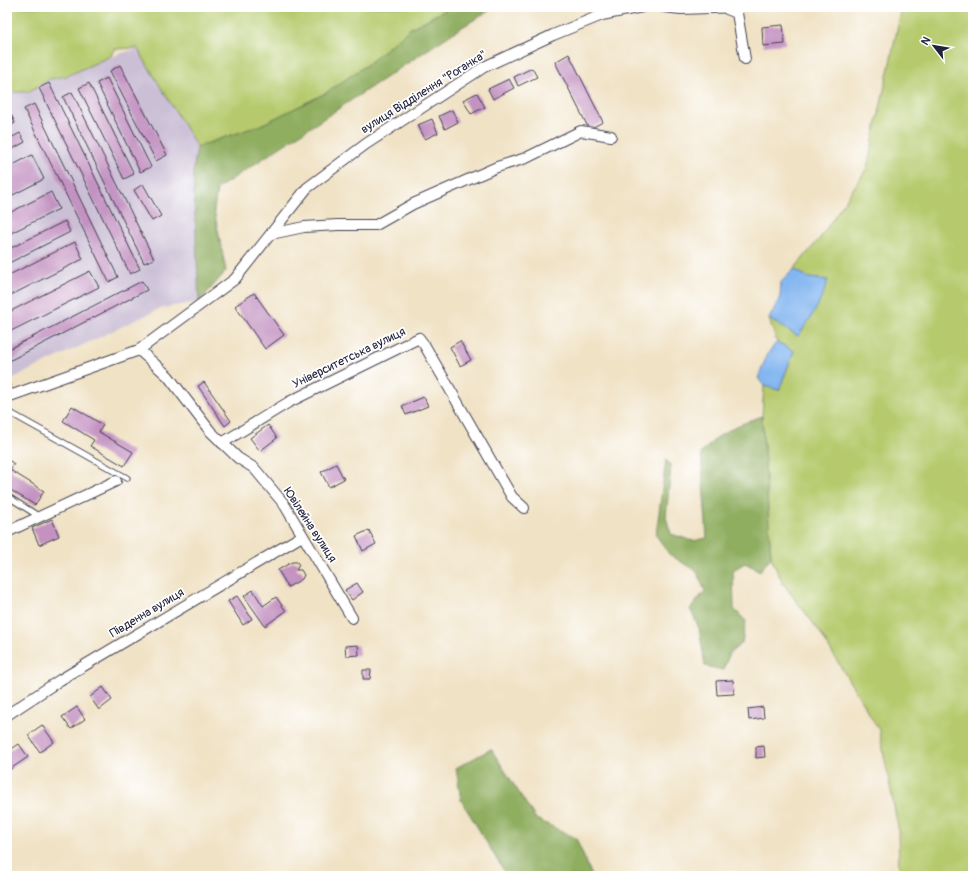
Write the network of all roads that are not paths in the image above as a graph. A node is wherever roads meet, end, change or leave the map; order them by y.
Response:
1 (642, 7) edge
2 (664, 7) edge
3 (739, 7) edge
4 (727, 9) junction
5 (745, 59) dead end
6 (612, 136) dead end
7 (271, 234) junction
8 (139, 350) junction
9 (7, 385) edge
10 (9, 396) edge
11 (7, 411) edge
12 (222, 443) junction
13 (127, 478) dead end
14 (116, 481) dead end
15 (7, 496) edge
16 (524, 508) dead end
17 (40, 517) junction
18 (7, 532) edge
19 (302, 536) junction
20 (352, 618) dead end
21 (7, 715) edge

1 - 7 street, вулиця Відділення "Роганка"
2 - 4 street
3 - 4 street
4 - 5 street
6 - 7 street
7 - 8 street, вулиця Відділення "Роганка"
8 - 10 street, вулиця Відділення "Роганка"
8 - 12 street, Ювілейна вулиця
9 - 10 lane
11 - 13 lane
12 - 16 street, Університетська вулиця
12 - 19 street, Ювілейна вулиця
14 - 17 street
15 - 17 lane
17 - 18 street
19 - 20 street, Ювілейна вулиця
19 - 21 street, Південна вулиця

